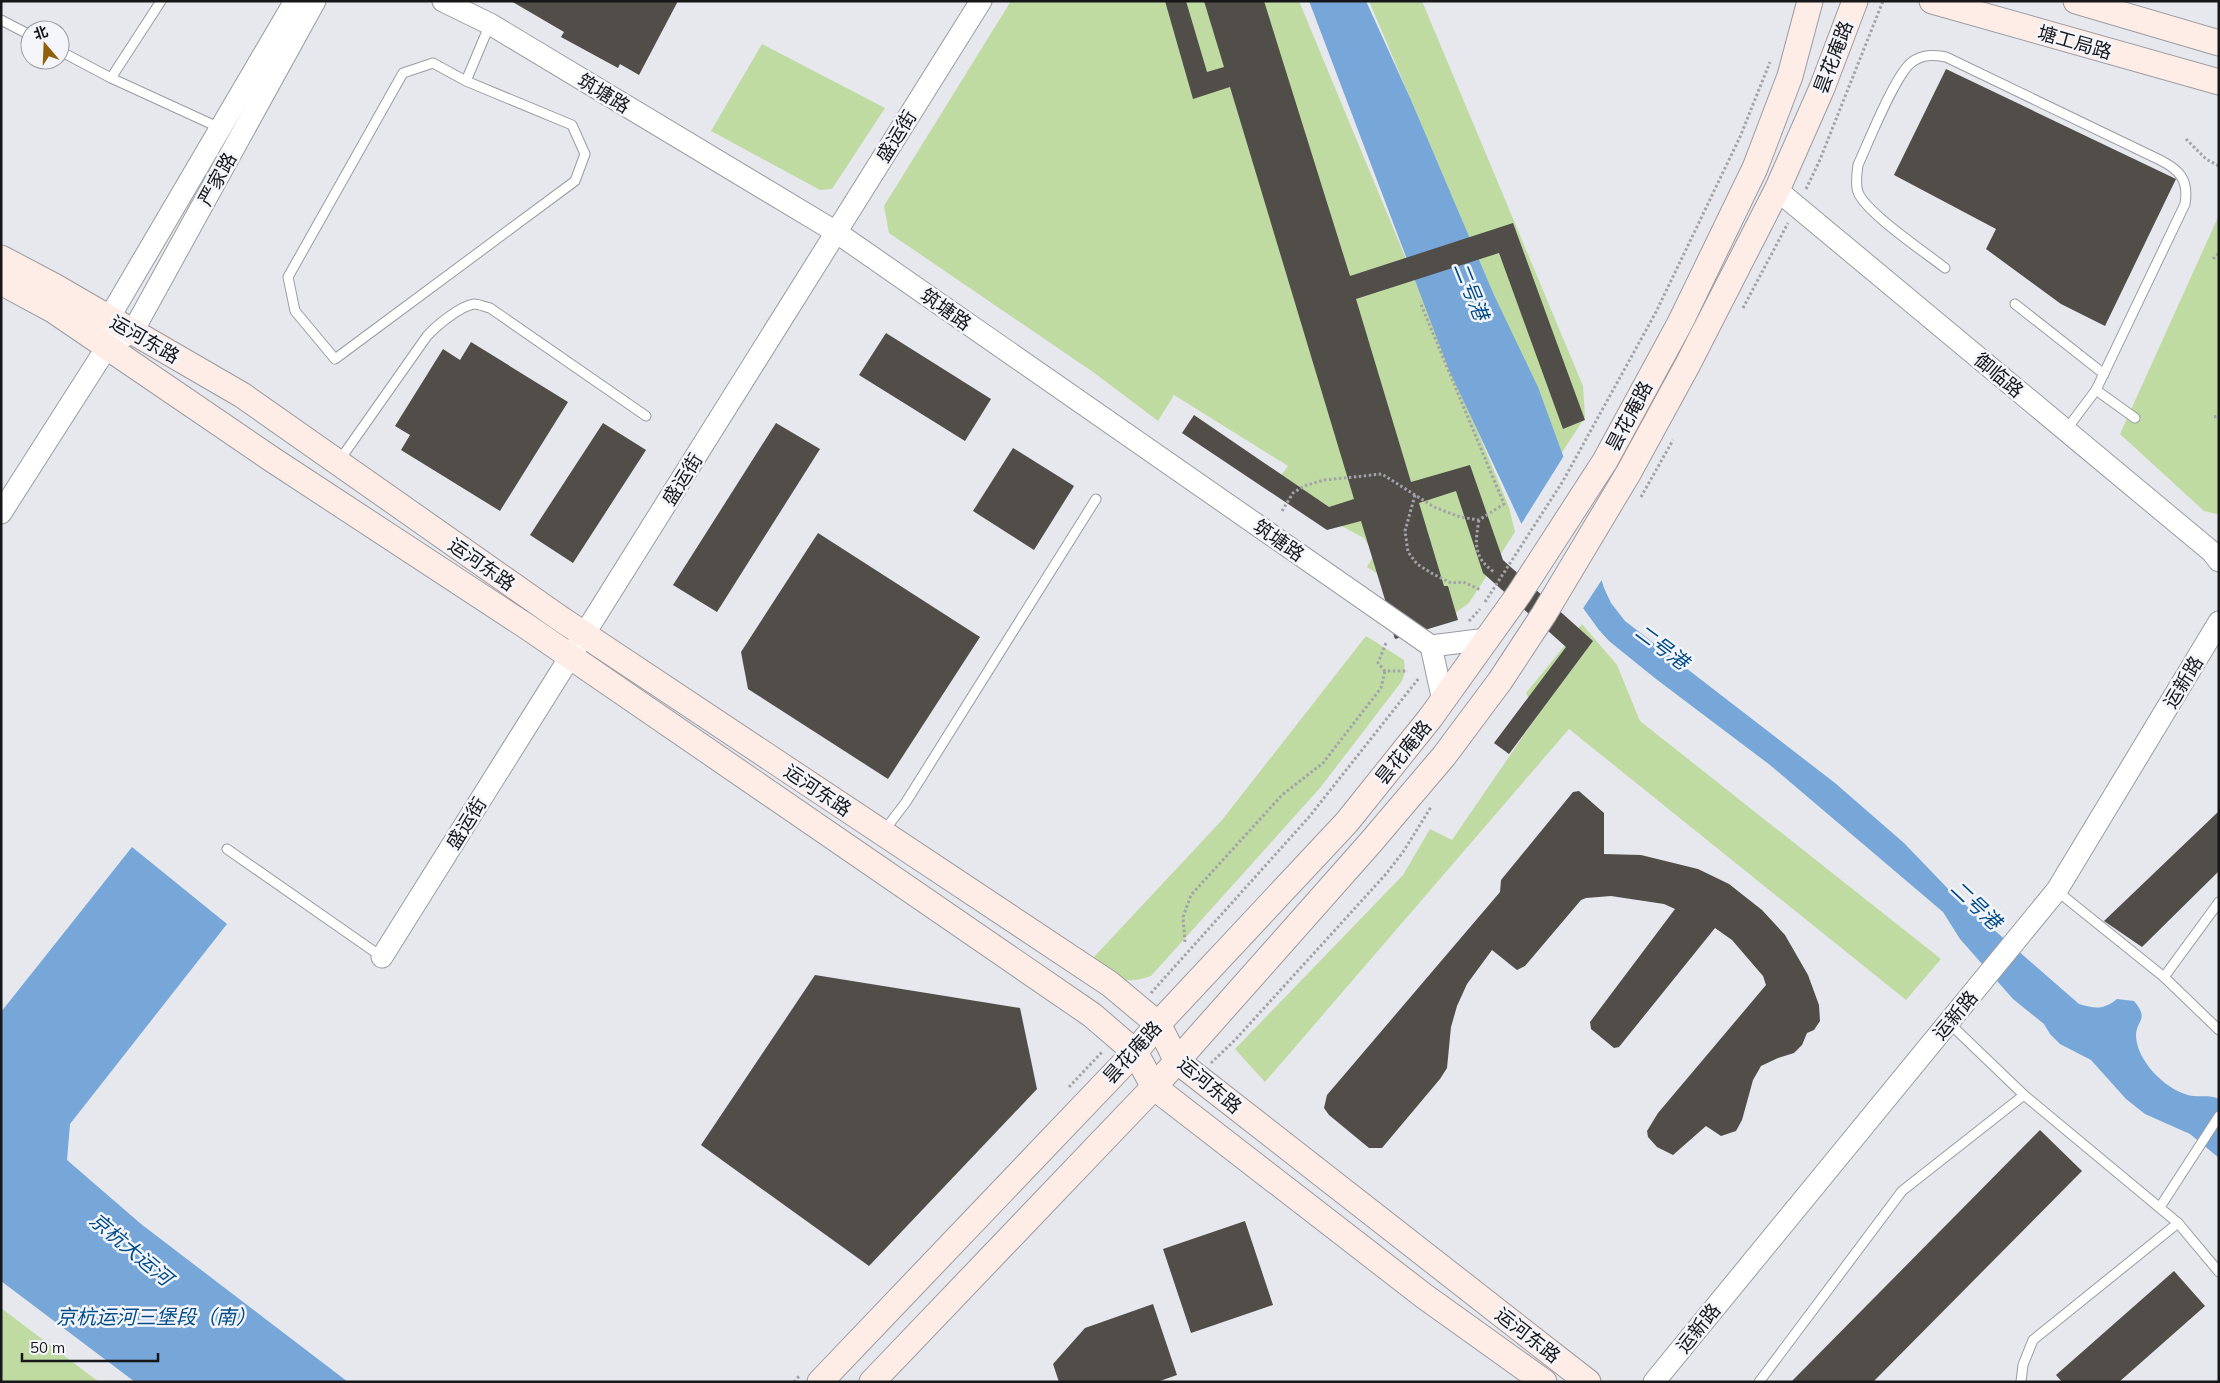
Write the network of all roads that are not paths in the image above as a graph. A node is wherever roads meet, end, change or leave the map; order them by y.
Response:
1 (161, 1) edge
2 (295, 1) edge
3 (315, 1) edge
4 (443, 1) edge
5 (981, 1) edge
6 (1810, 1) edge
7 (1855, 1) edge
8 (1932, 1) edge
9 (2076, 1) edge
10 (1, 20) edge
11 (490, 24) junction
12 (20, 30) edge
13 (2219, 43) edge
14 (70, 56) edge
15 (111, 78) junction
16 (466, 81) junction
17 (2219, 82) edge
18 (220, 128) junction
19 (1777, 190) junction
20 (836, 232) junction
21 (1, 258) edge
22 (1945, 268) dead end
23 (1, 282) edge
24 (2015, 304) dead end
25 (109, 318) junction
26 (132, 331) junction
27 (107, 347) junction
28 (2104, 374) junction
29 (2096, 390) junction
30 (646, 416) dead end
31 (2135, 418) dead end
32 (2066, 430) junction
33 (338, 462) junction
34 (1096, 499) dead end
35 (1, 513) edge
36 (2219, 561) edge
37 (2219, 622) edge
38 (584, 635) junction
39 (1487, 639) junction
40 (1438, 650) junction
41 (571, 656) junction
42 (1443, 701) junction
43 (883, 833) junction
44 (227, 849) dead end
45 (2057, 890) junction
46 (2219, 902) edge
47 (382, 957) joint
48 (2164, 977) junction
49 (1149, 1016) junction
50 (1948, 1022) junction
51 (2219, 1030) edge
52 (1126, 1044) junction
53 (1177, 1061) junction
54 (1154, 1087) junction
55 (2024, 1094) junction
56 (2219, 1116) edge
57 (2160, 1207) junction
58 (2178, 1223) junction
59 (2219, 1272) edge
60 (873, 1381) edge
61 (820, 1382) edge
62 (1544, 1382) edge
63 (1588, 1382) edge
64 (1654, 1382) edge
65 (1759, 1382) edge
66 (2021, 1382) edge

1 - 15 lane
2 - 18 street, 严家路
3 - 26 street, 严家路
4 - 11 street, 筑塘路
5 - 20 street, 盛运街
6 - 39 main road, 昙花庵路
7 - 19 main road, 昙花庵路
8 - 17 main road, 塘工局路
9 - 13 main road, 塘工局路
10 - 12 lane
11 - 16 lane
11 - 20 street, 筑塘路
14 - 15 lane
15 - 18 lane
16 - 16 lane
18 - 25 street, 严家路
19 - 32 street, 御临路
19 - 53 main road, 昙花庵路
20 - 38 street, 盛运街
20 - 40 street, 筑塘路
21 - 25 main road, 运河东路
22 - 28 lane
23 - 27 main road, 运河东路
24 - 28 lane
25 - 26 main road, 运河东路
25 - 27 street, 严家路
26 - 27 street, 严家路
26 - 33 main road, 运河东路
27 - 35 street, 严家路
27 - 41 main road, 运河东路
28 - 29 lane
29 - 31 lane
29 - 32 lane
30 - 33 lane
32 - 36 street, 御临路
33 - 38 main road, 运河东路
34 - 43 lane
37 - 45 street, 运新路
38 - 41 street, 盛运街
38 - 43 main road, 运河东路
39 - 40 street
39 - 42 main road, 昙花庵路
40 - 42 street
41 - 47 street, 盛运街
41 - 52 main road, 运河东路
42 - 49 main road, 昙花庵路
43 - 49 main road, 运河东路
44 - 47 lane
45 - 48 lane
45 - 50 street, 运新路
46 - 48 lane
48 - 51 lane
49 - 52 main road, 昙花庵路
49 - 53 main road, 运河东路
50 - 55 lane
50 - 64 street, 运新路
52 - 54 main road, 运河东路
52 - 61 main road, 昙花庵路
53 - 54 main road, 昙花庵路
53 - 63 main road, 运河东路
54 - 60 main road, 昙花庵路
54 - 62 main road, 运河东路
55 - 57 lane
55 - 65 lane
56 - 57 lane
57 - 58 lane
58 - 59 lane
58 - 66 lane

